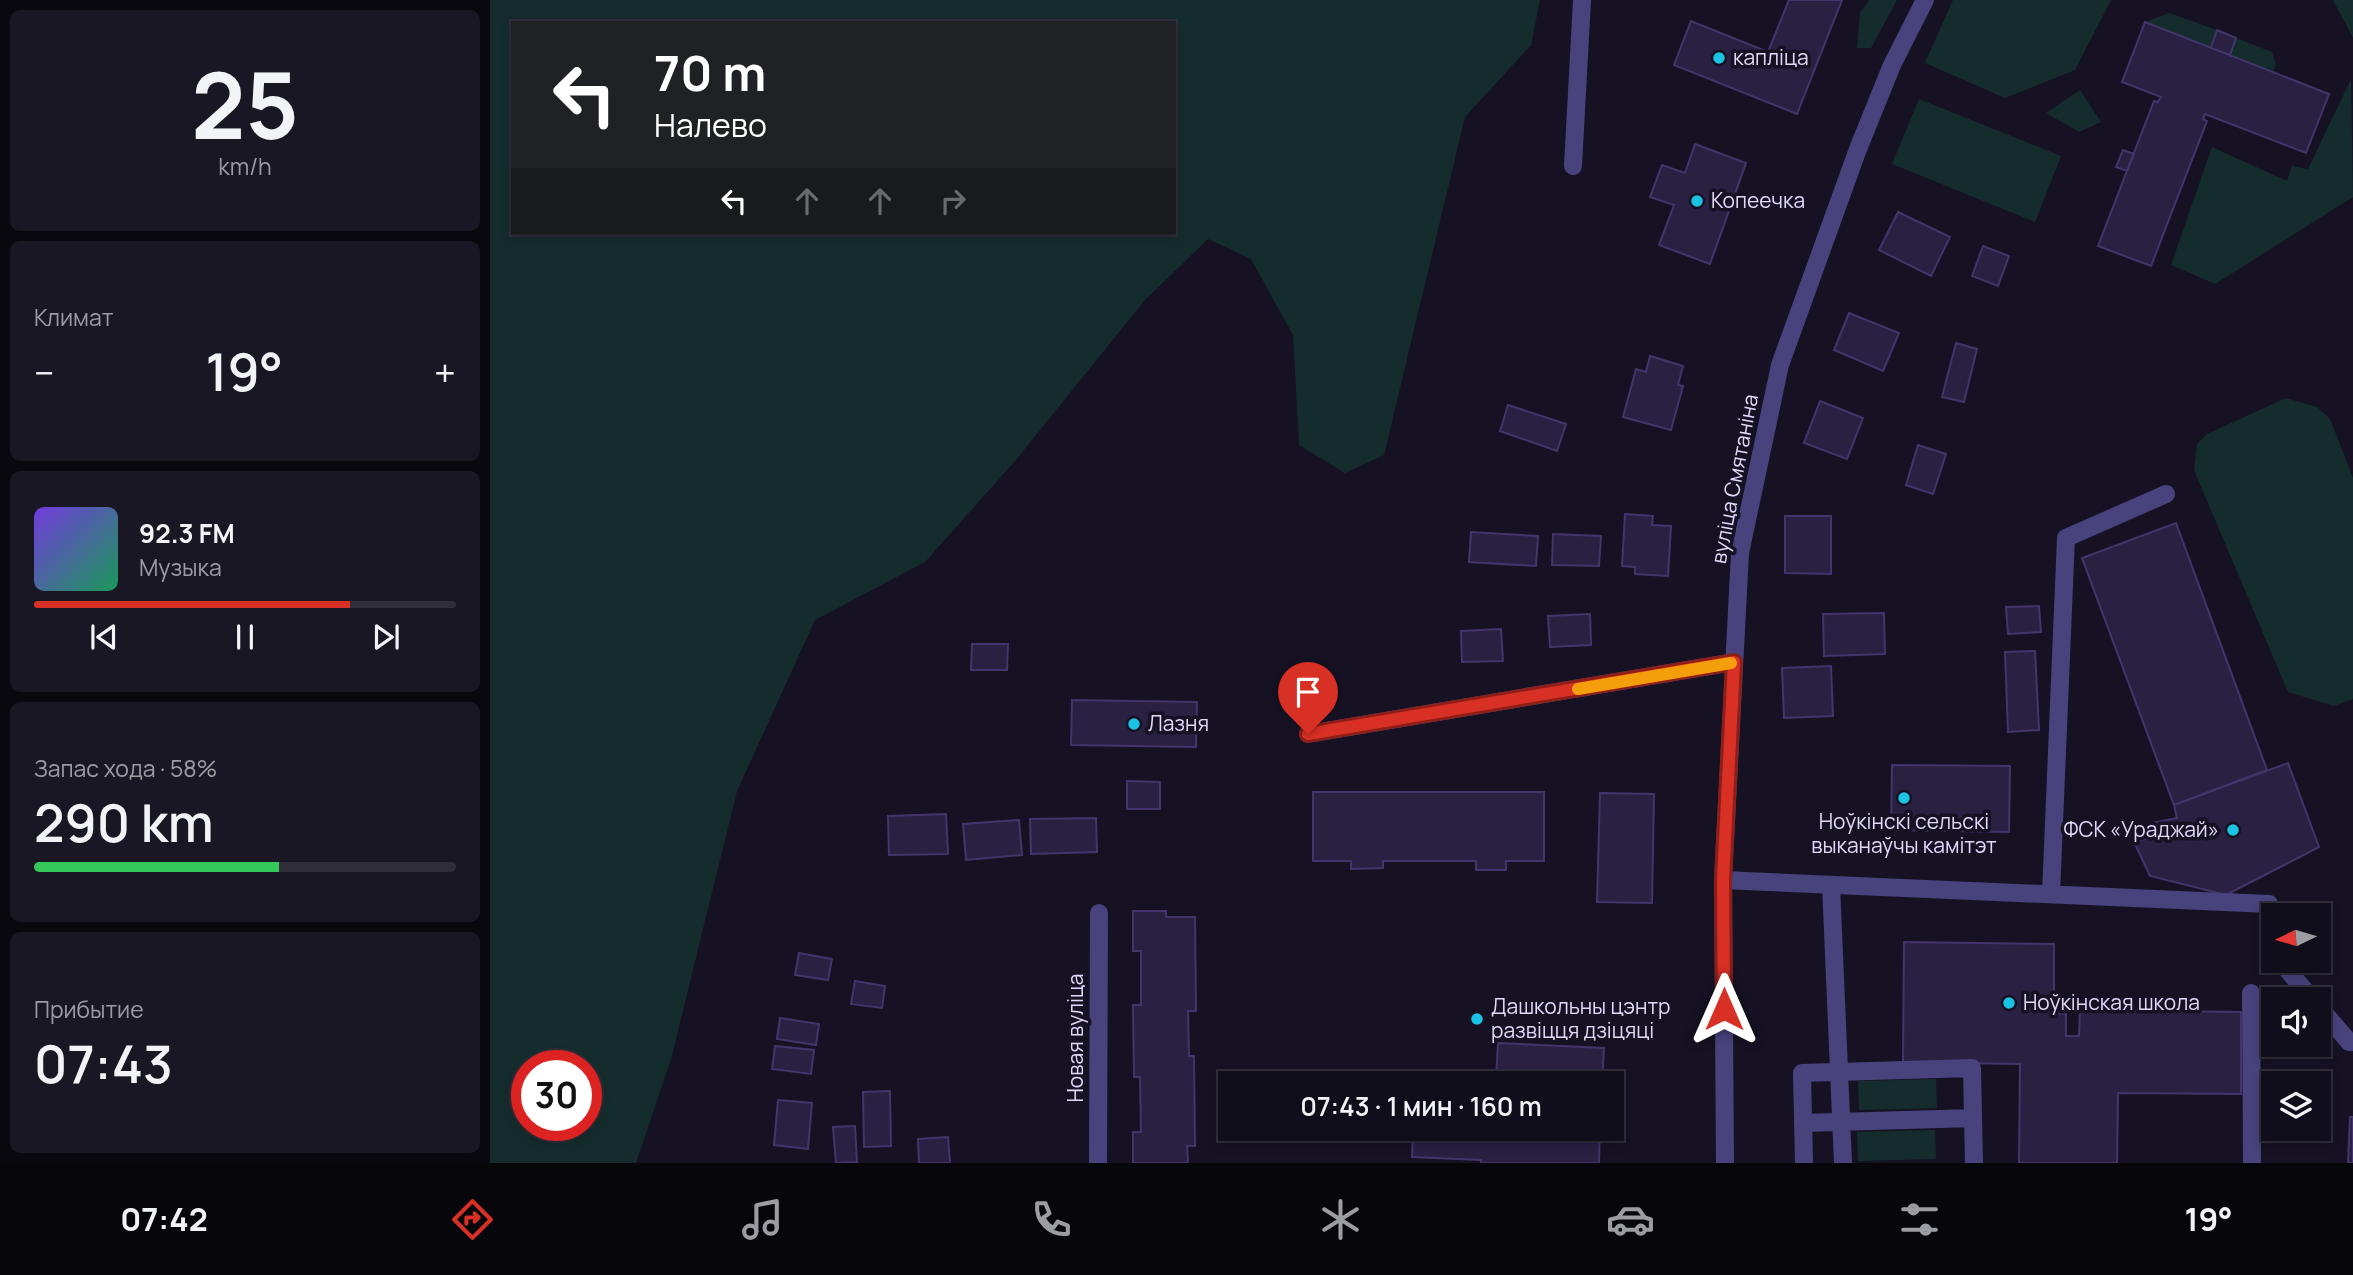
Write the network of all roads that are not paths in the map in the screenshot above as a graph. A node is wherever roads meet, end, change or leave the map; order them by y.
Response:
1 (1582, 0) edge
2 (1925, 0) edge
3 (1573, 166) dead end
4 (2166, 494) dead end
5 (1734, 662) junction
6 (1308, 734) dead end
7 (1723, 880) junction
8 (1831, 885) junction
9 (2051, 894) junction
10 (2261, 904) edge
11 (1099, 913) dead end
12 (2290, 973) edge
13 (2302, 987) edge
14 (2251, 993) dead end
15 (2331, 1021) edge
16 (2353, 1042) edge
17 (1839, 1072) junction
18 (1973, 1118) junction
19 (1841, 1122) junction
20 (1803, 1123) junction
21 (1098, 1163) edge
22 (1725, 1163) edge
23 (1804, 1163) edge
24 (1843, 1163) edge
25 (1974, 1163) edge
26 (2252, 1163) edge

1 - 3 street
2 - 5 street, вуліца Смятаніна
4 - 9 street
5 - 6 street
5 - 7 street, вуліца Смятаніна
7 - 8 street
7 - 22 street, вуліца Смятаніна
8 - 9 street
8 - 17 street
9 - 10 street
11 - 21 street, Новая вуліца
12 - 13 street
14 - 26 street
15 - 16 street
17 - 18 street
17 - 19 street
17 - 20 street
18 - 19 street
18 - 25 street
19 - 20 street
19 - 24 street
20 - 23 street

